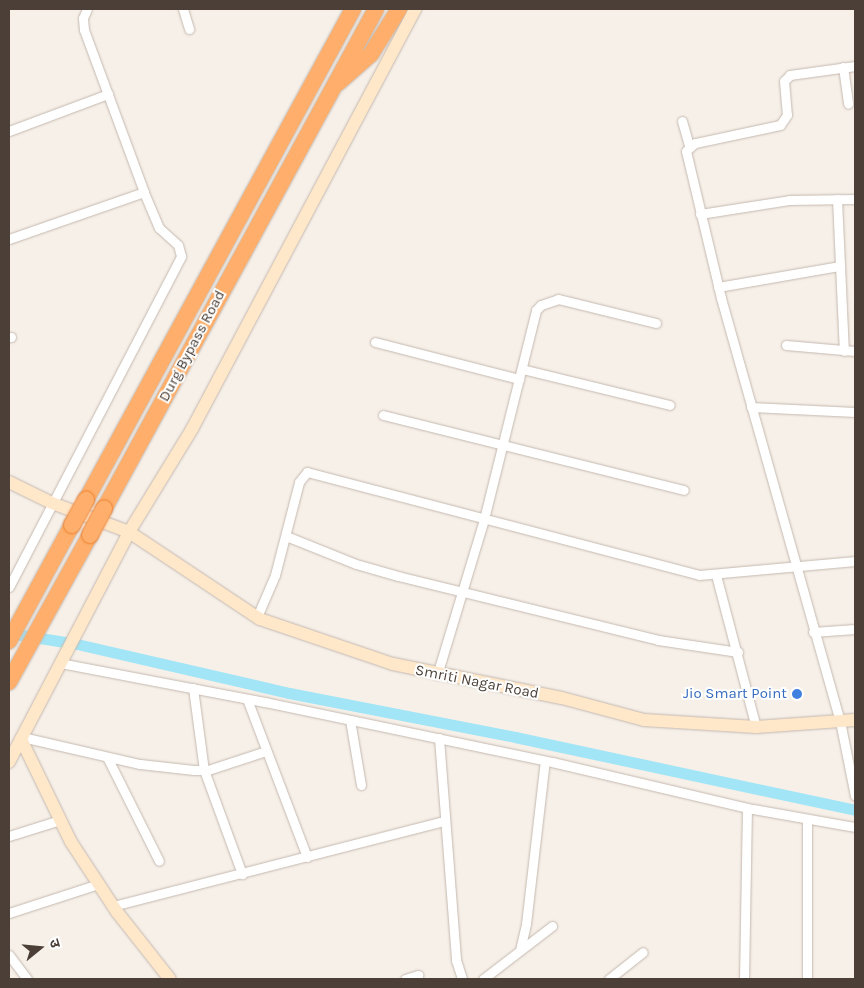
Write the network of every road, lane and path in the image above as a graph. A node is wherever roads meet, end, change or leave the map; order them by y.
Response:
1 (87, 9) edge
2 (183, 9) edge
3 (353, 9) edge
4 (376, 9) edge
5 (399, 9) edge
6 (415, 9) edge
7 (189, 29) dead end
8 (855, 66) edge
9 (843, 67) junction
10 (334, 86) junction
11 (108, 94) junction
12 (848, 104) dead end
13 (682, 121) dead end
14 (9, 131) edge
15 (689, 146) junction
16 (144, 192) junction
17 (837, 199) junction
18 (855, 199) edge
19 (700, 214) junction
20 (9, 239) edge
21 (840, 266) junction
22 (718, 287) junction
23 (656, 323) dead end
24 (375, 342) dead end
25 (786, 345) dead end
26 (844, 351) junction
27 (855, 351) edge
28 (522, 368) junction
29 (519, 378) junction
30 (670, 405) dead end
31 (751, 407) junction
32 (855, 412) edge
33 (383, 415) dead end
34 (503, 443) junction
35 (9, 482) edge
36 (684, 490) dead end
37 (52, 503) junction
38 (484, 519) junction
39 (129, 532) junction
40 (286, 536) junction
41 (855, 561) edge
42 (796, 565) junction
43 (716, 575) junction
44 (9, 587) edge
45 (464, 591) junction
46 (257, 617) junction
47 (855, 629) edge
48 (813, 632) junction
49 (9, 641) edge
50 (738, 652) junction
51 (60, 663) junction
52 (438, 675) junction
53 (9, 682) edge
54 (193, 688) junction
55 (247, 699) junction
56 (350, 720) junction
57 (855, 720) edge
58 (840, 721) junction
59 (756, 727) junction
60 (22, 738) junction
61 (439, 738) junction
62 (266, 751) junction
63 (108, 757) junction
64 (545, 761) junction
65 (9, 762) edge
66 (204, 770) junction
67 (361, 785) dead end
68 (855, 796) edge
69 (747, 808) junction
70 (807, 819) junction
71 (60, 820) junction
72 (444, 821) junction
73 (855, 828) edge
74 (9, 836) edge
75 (307, 857) junction
76 (159, 861) dead end
77 (242, 874) junction
78 (98, 884) junction
79 (113, 906) junction
80 (9, 913) edge
81 (552, 926) dead end
82 (520, 950) junction
83 (643, 952) dead end
84 (9, 955) edge
85 (418, 975) dead end
86 (27, 979) edge
87 (170, 979) edge
88 (404, 979) edge
89 (462, 979) edge
90 (483, 979) edge
91 (609, 979) edge
92 (744, 979) edge
93 (807, 979) edge

1 - 11 street
2 - 7 street
3 - 49 highway, Durg Bypass Road, bridge
4 - 10 highway, Durg Bypass Road
5 - 10 highway
6 - 39 street
8 - 9 street
9 - 12 street
9 - 15 street
10 - 53 highway, Durg Bypass Road, bridge
11 - 14 street
11 - 16 street
13 - 15 street
15 - 19 street
16 - 20 street
16 - 37 street
17 - 18 street
17 - 19 street
17 - 21 street
19 - 22 street
21 - 22 street
21 - 26 street
22 - 31 street
23 - 28 street
24 - 29 street
25 - 26 street
26 - 27 street
28 - 29 street
28 - 30 street
29 - 34 street
31 - 32 street
31 - 42 street
33 - 34 street
34 - 36 street
34 - 38 street
35 - 37 street, Smriti Nagar Road
37 - 39 street, Smriti Nagar Road
37 - 44 street
38 - 40 street
38 - 43 street
38 - 45 street
39 - 46 street, Smriti Nagar Road
39 - 51 street
40 - 45 street
40 - 46 street
41 - 42 street
42 - 43 street
42 - 48 street
43 - 50 street
45 - 50 street
45 - 52 street
46 - 52 street, Smriti Nagar Road
47 - 48 street
48 - 58 street
50 - 59 street
51 - 54 street
51 - 60 street
52 - 59 street, Smriti Nagar Road
54 - 55 street
54 - 66 street
55 - 56 street
55 - 62 street
56 - 61 street
56 - 67 street
57 - 58 street, Smriti Nagar Road
58 - 59 street, Smriti Nagar Road
58 - 68 street
60 - 63 street
60 - 65 street
60 - 71 street
61 - 64 street
61 - 72 street
62 - 66 street
62 - 75 street
63 - 66 street
63 - 76 street
64 - 69 street
64 - 82 street
66 - 77 street
69 - 70 street
69 - 92 street
70 - 73 street
70 - 93 street
71 - 74 street
71 - 78 street
72 - 75 street
72 - 89 street
75 - 77 street
77 - 79 street
78 - 79 street
78 - 80 street
79 - 87 street
81 - 82 street
82 - 90 street
83 - 91 street
84 - 86 street
85 - 88 street

